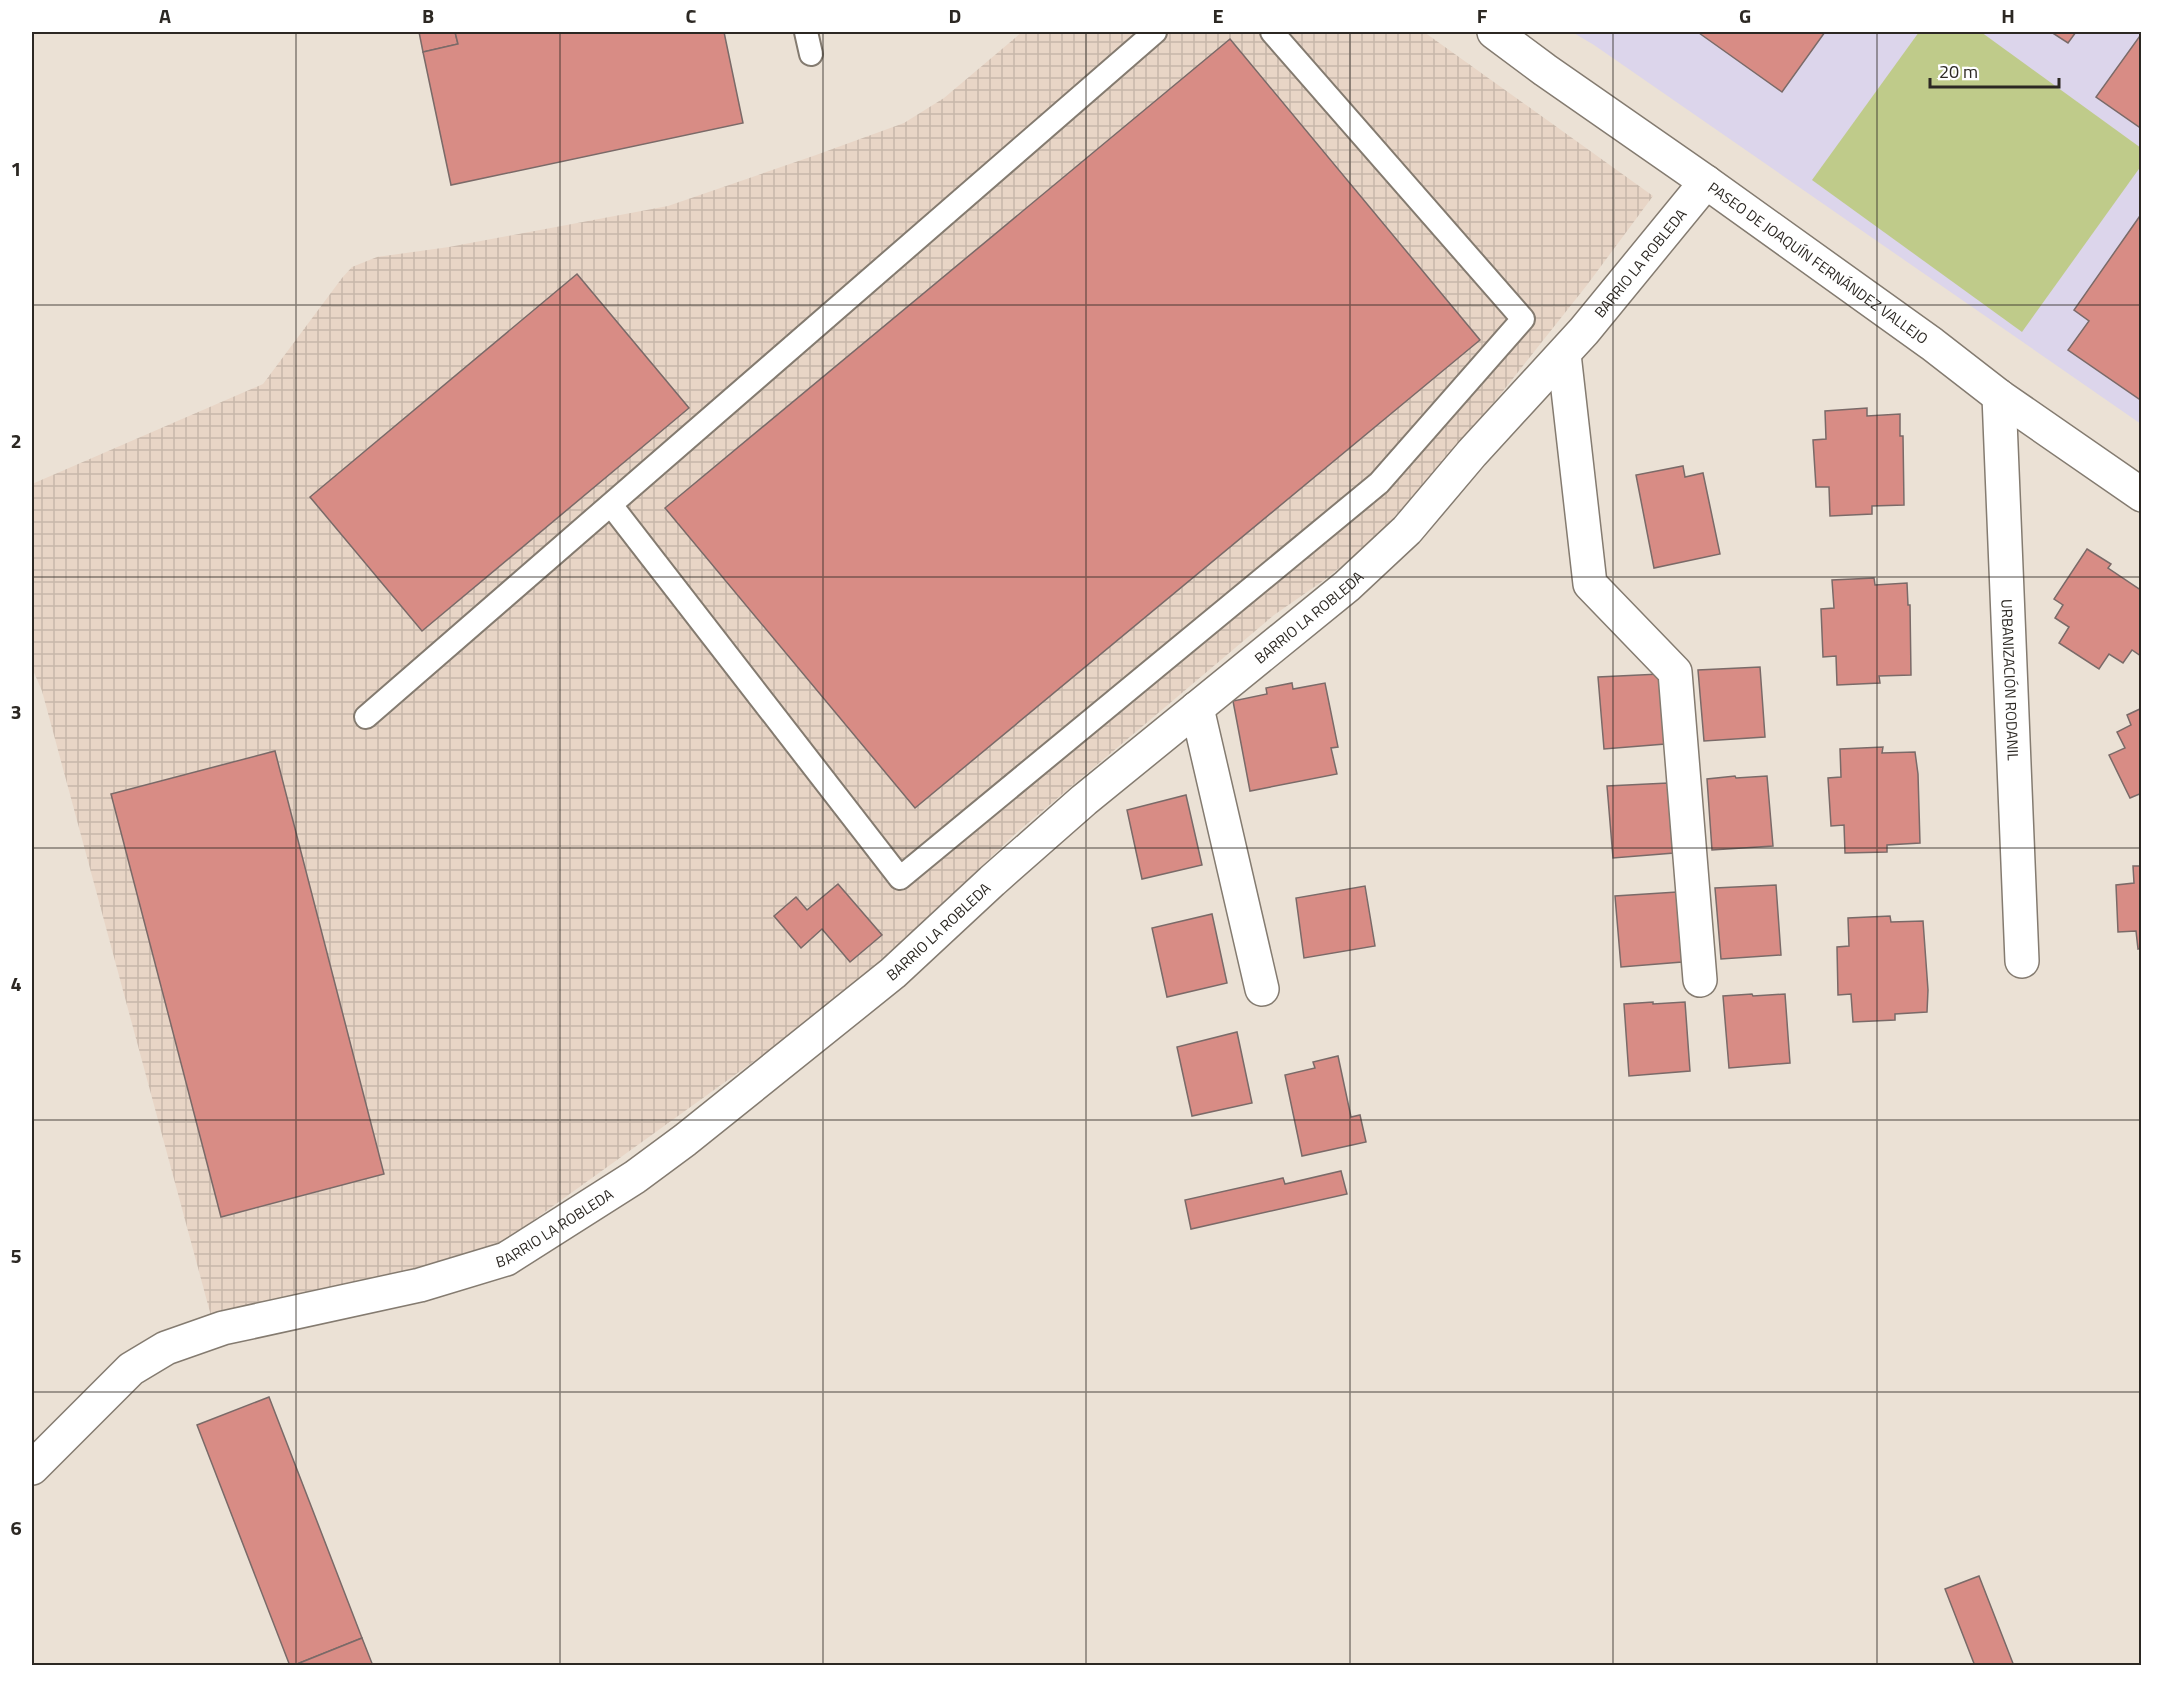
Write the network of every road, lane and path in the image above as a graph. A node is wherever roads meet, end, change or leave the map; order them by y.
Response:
1 (807, 32) edge
2 (1155, 32) edge
3 (1272, 32) edge
4 (1494, 32) edge
5 (811, 54) dead end
6 (1706, 182) junction
7 (1564, 354) junction
8 (1999, 396) junction
9 (2142, 495) edge
10 (611, 505) junction
11 (1197, 708) junction
12 (366, 717) dead end
13 (2022, 961) dead end
14 (1700, 980) dead end
15 (1262, 989) dead end
16 (32, 1468) edge

1 - 5 lane
2 - 10 lane
3 - 10 lane
4 - 6 street, PASEO DE JOAQUÍN FERNÁNDEZ VALLEJO
6 - 7 street, BARRIO LA ROBLEDA
6 - 8 street, PASEO DE JOAQUÍN FERNÁNDEZ VALLEJO
7 - 11 street, BARRIO LA ROBLEDA
7 - 14 street
8 - 9 street, PASEO DE JOAQUÍN FERNÁNDEZ VALLEJO
8 - 13 street, URBANIZACIÓN RODANIL
10 - 12 lane
11 - 15 street
11 - 16 street, BARRIO LA ROBLEDA

